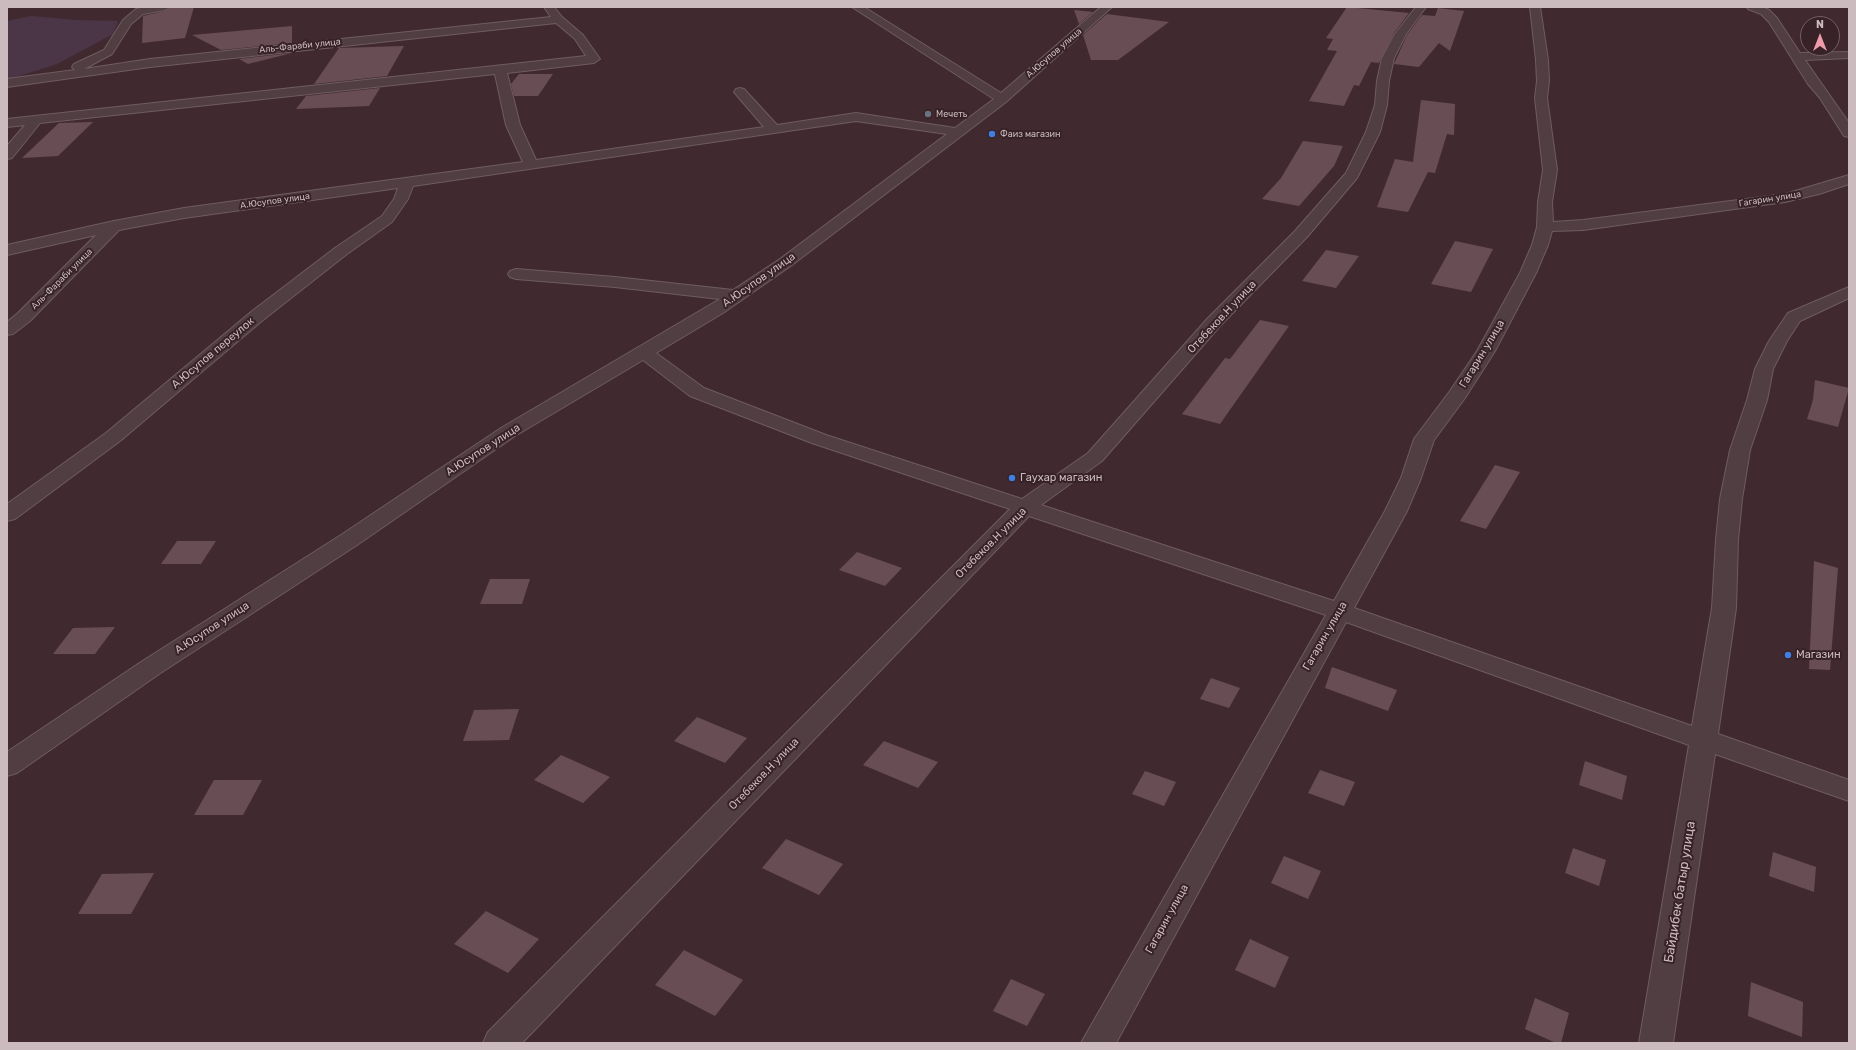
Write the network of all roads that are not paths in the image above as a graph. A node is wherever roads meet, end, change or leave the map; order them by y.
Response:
1 (165, 7) edge
2 (549, 7) edge
3 (857, 7) edge
4 (1107, 7) edge
5 (1421, 7) edge
6 (1535, 7) edge
7 (1752, 7) edge
8 (558, 19) junction
9 (1849, 55) edge
10 (1798, 57) junction
11 (500, 70) junction
12 (42, 78) junction
13 (7, 83) edge
14 (740, 92) dead end
15 (1002, 99) junction
16 (36, 120) junction
17 (7, 124) edge
18 (774, 130) junction
19 (957, 132) junction
20 (1849, 133) edge
21 (7, 155) edge
22 (531, 165) junction
23 (1849, 179) edge
24 (407, 182) junction
25 (184, 213) joint
26 (114, 226) junction
27 (1545, 227) junction
28 (7, 250) edge
29 (516, 274) dead end
30 (1849, 292) edge
31 (737, 296) junction
32 (7, 330) edge
33 (643, 352) junction
34 (1026, 506) junction
35 (7, 514) edge
36 (1339, 611) junction
37 (1703, 741) junction
38 (7, 766) edge
39 (1849, 791) edge
40 (500, 1043) edge
41 (1098, 1043) edge
42 (1656, 1043) edge

1 - 12 street, Аль-Фараби улица
2 - 8 street
3 - 15 street
4 - 15 street, А.Юсупов улица
5 - 34 street, Отебеков.Н улица
6 - 27 street, Гагарин улица
7 - 10 street
8 - 11 street
8 - 12 street, Аль-Фараби улица
9 - 10 street
10 - 20 street
11 - 16 street
11 - 22 street
12 - 13 street, Аль-Фараби улица
14 - 18 street
15 - 19 street, А.Юсупов улица
16 - 17 street
16 - 21 street
18 - 19 street, А.Юсупов улица
18 - 22 street, А.Юсупов улица
19 - 31 street, А.Юсупов улица
22 - 24 street, А.Юсупов улица
23 - 27 street, Гагарин улица
24 - 25 street, А.Юсупов улица
24 - 35 street, А.Юсупов переулок
25 - 26 street, Аль-Фараби улица
26 - 28 street, Аль-Фараби улица
26 - 32 street, Аль-Фараби улица
27 - 36 street, Гагарин улица
29 - 31 street
30 - 37 street, Байдибек батыр улица
31 - 33 street, А.Юсупов улица
33 - 34 street
33 - 38 street, А.Юсупов улица
34 - 36 street
34 - 40 street, Отебеков.Н улица
36 - 37 street
36 - 41 street, Гагарин улица
37 - 39 street
37 - 42 street, Байдибек батыр улица

